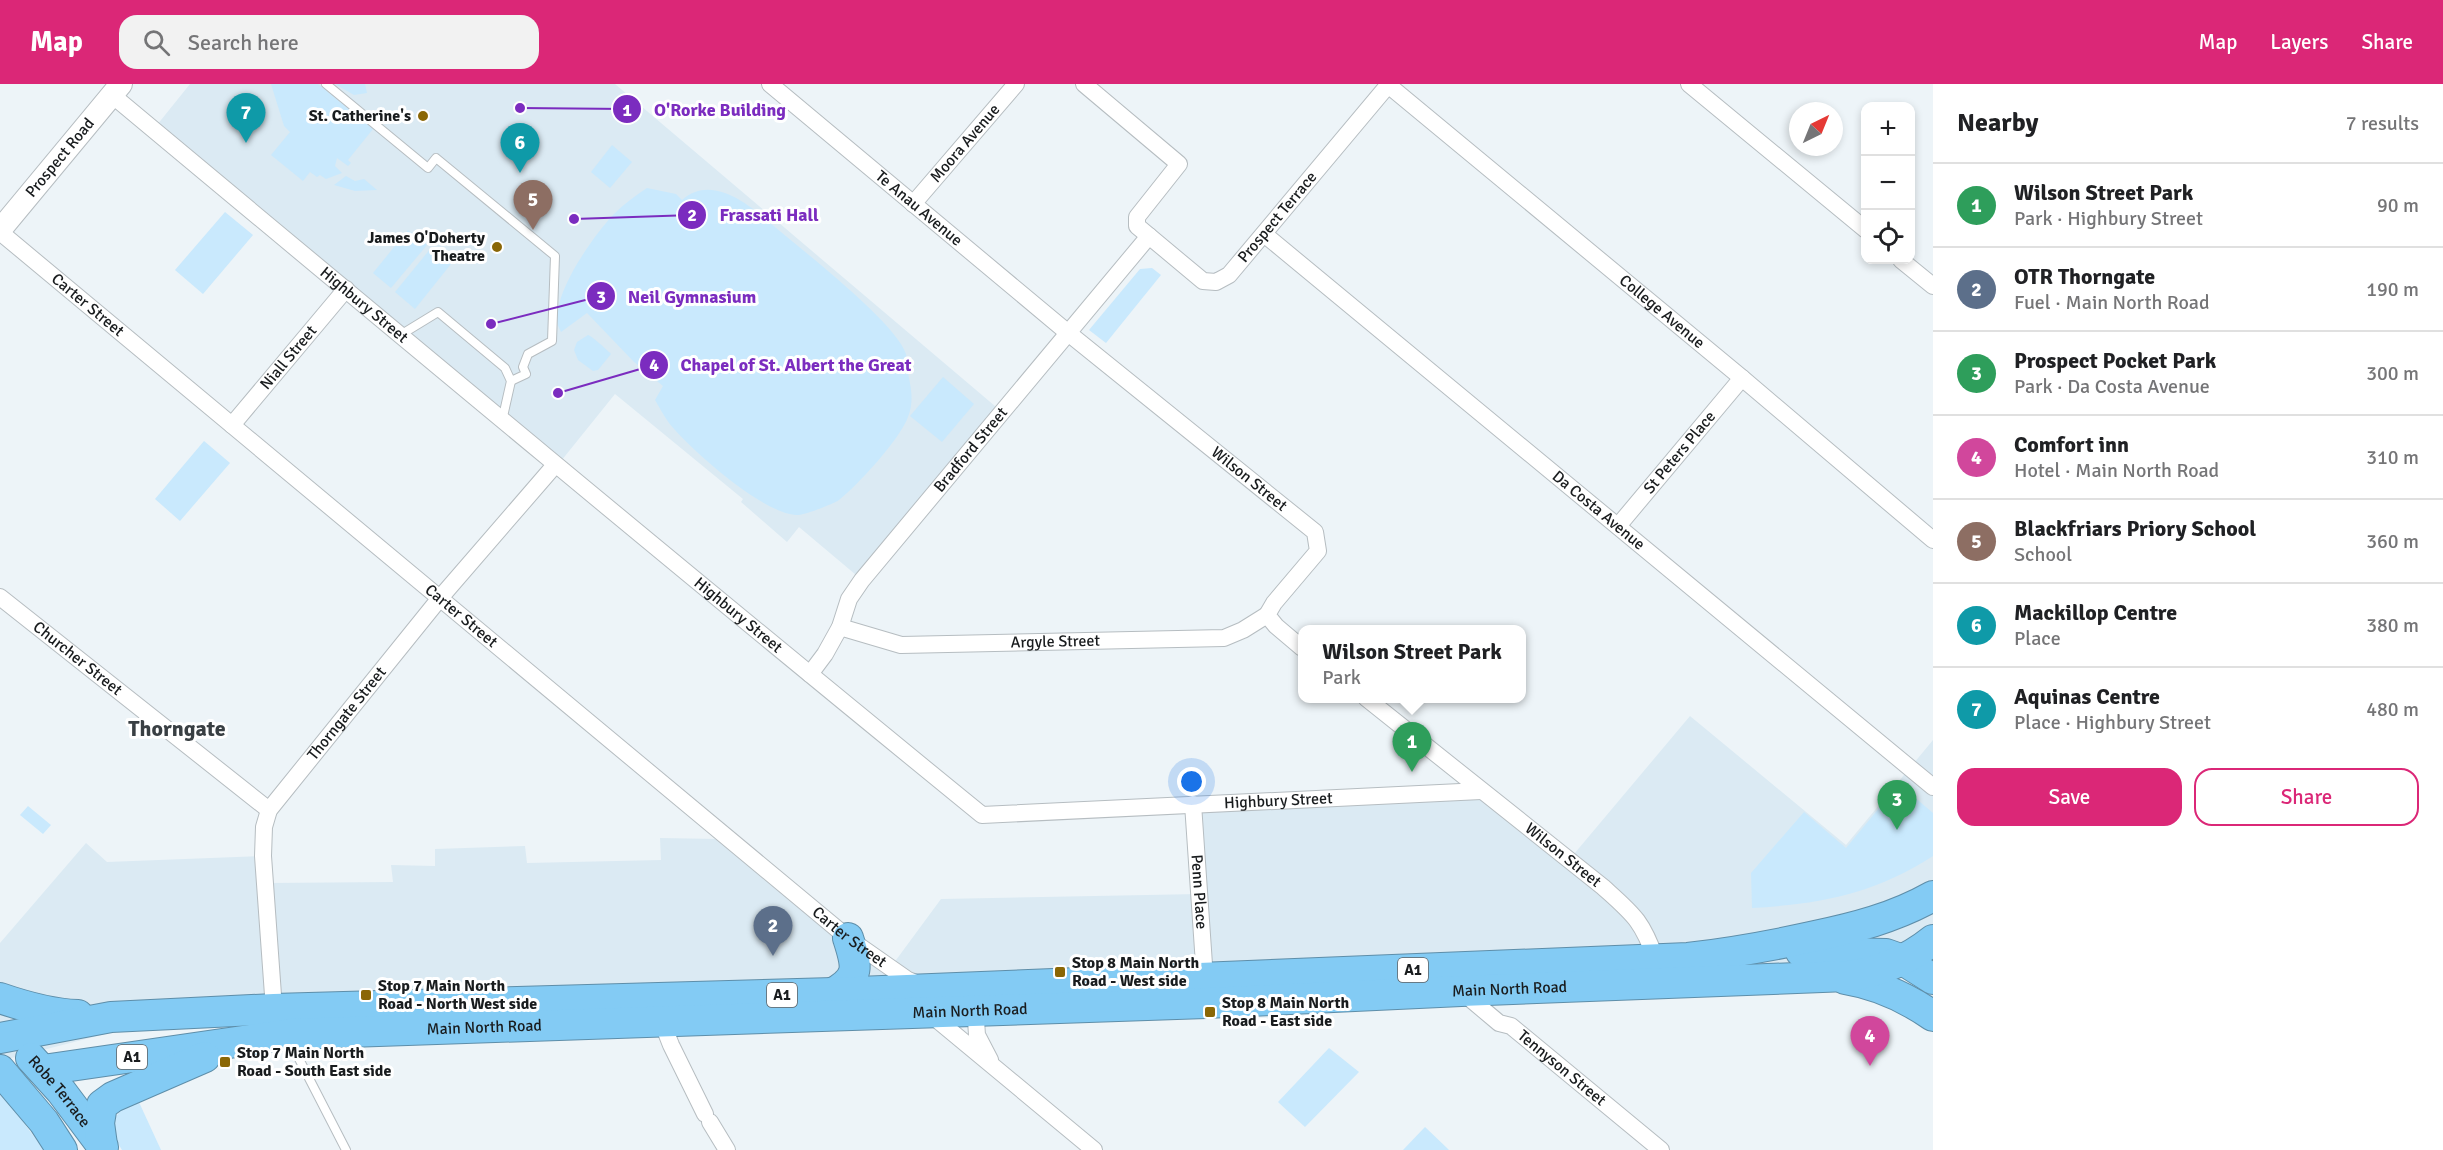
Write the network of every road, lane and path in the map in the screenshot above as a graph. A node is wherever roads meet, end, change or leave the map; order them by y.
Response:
1 (326, 84) edge
2 (770, 84) edge
3 (1016, 84) edge
4 (1084, 84) edge
5 (1388, 84) edge
6 (1689, 84) edge
7 (117, 89) edge
8 (913, 204) junction
9 (1861, 226) edge
10 (0, 230) edge
11 (1264, 234) junction
12 (1149, 236) junction
13 (1906, 264) edge
14 (1933, 286) edge
15 (346, 289) junction
16 (1067, 333) junction
17 (402, 334) junction
18 (1742, 378) junction
19 (511, 381) junction
20 (502, 421) junction
21 (232, 425) junction
22 (555, 465) junction
23 (1618, 526) junction
24 (1933, 540) edge
25 (0, 597) edge
26 (440, 597) junction
27 (1268, 615) junction
28 (840, 627) junction
29 (1298, 645) edge
30 (810, 674) junction
31 (1371, 703) edge
32 (1933, 787) edge
33 (1481, 791) junction
34 (1192, 804) junction
35 (269, 810) junction
36 (1933, 896) edge
37 (1933, 909) edge
38 (848, 938) junction
39 (1744, 952) junction
40 (1656, 960) junction
41 (1920, 960) edge
42 (1827, 976) junction
43 (1205, 991) junction
44 (1461, 991) junction
45 (833, 993) junction
46 (0, 998) edge
47 (1933, 998) edge
48 (974, 999) junction
49 (929, 1000) junction
50 (274, 1009) junction
51 (660, 1010) junction
52 (111, 1017) junction
53 (1933, 1017) edge
54 (3, 1035) edge
55 (278, 1035) junction
56 (993, 1066) junction
57 (43, 1070) junction
58 (2, 1073) edge
59 (103, 1148) edge
60 (62, 1150) edge
61 (346, 1150) edge
62 (727, 1150) edge
63 (1094, 1150) edge
64 (1661, 1150) edge

1 - 19 lane
2 - 8 street, Te Anau Avenue
3 - 8 street, Moora Avenue
4 - 12 street
5 - 11 street, Prospect Terrace
5 - 18 street, College Avenue
6 - 9 street
7 - 10 main road, Prospect Road
7 - 15 street, Highbury Street
8 - 16 street, Te Anau Avenue
10 - 21 street, Carter Street
11 - 12 street, Prospect Terrace
11 - 23 street, Da Costa Avenue
12 - 16 street, Bradford Street
13 - 14 street
15 - 17 street, Highbury Street
15 - 21 street, Niall Street
16 - 27 street, Wilson Street
16 - 28 street, Bradford Street
17 - 19 lane
17 - 20 street, Highbury Street
18 - 23 street, St Peters Place
18 - 24 street, College Avenue
19 - 20 lane
20 - 22 street, Highbury Street
21 - 26 street, Carter Street
22 - 26 street, Thorngate Street
22 - 30 street, Highbury Street
23 - 32 street, Da Costa Avenue
25 - 35 street, Churcher Street
26 - 35 street, Thorngate Street
26 - 38 street, Carter Street
27 - 28 street, Argyle Street
27 - 29 street
28 - 30 street, Bradford Street
30 - 34 street, Highbury Street
31 - 33 street, Wilson Street
33 - 34 street, Highbury Street
33 - 40 street, Wilson Street
34 - 43 street, Penn Place
35 - 50 street, Thorngate Street
36 - 39 highway, Main North Road / A1
37 - 41 highway
38 - 45 highway
38 - 49 street, Carter Street
39 - 40 highway, Main North Road / A1
39 - 41 highway
40 - 43 highway, Main North Road / A1
41 - 42 highway, Main North Road / A1
41 - 47 highway
42 - 44 highway, Main North Road / A1
42 - 53 highway
43 - 44 highway, Main North Road / A1
43 - 48 highway, Main North Road / A1
44 - 64 street, Tennyson Street
45 - 49 highway, Main North Road / A1
45 - 51 highway, Main North Road / A1
46 - 52 highway
48 - 49 highway, Main North Road / A1
48 - 56 street
49 - 51 highway, Main North Road / A1
49 - 56 street, Carter Street
50 - 51 highway, Main North Road / A1
50 - 52 highway, Main North Road / A1
51 - 55 highway, Main North Road / A1
51 - 62 street
52 - 54 highway, Main North Road / A1
54 - 57 highway, Robe Terrace
55 - 57 highway, Main North Road / A1
55 - 59 highway
55 - 61 lane
56 - 63 street, Carter Street
57 - 58 main road, Main North Road / A1
57 - 59 highway, Robe Terrace
58 - 60 highway, Robe Terrace

